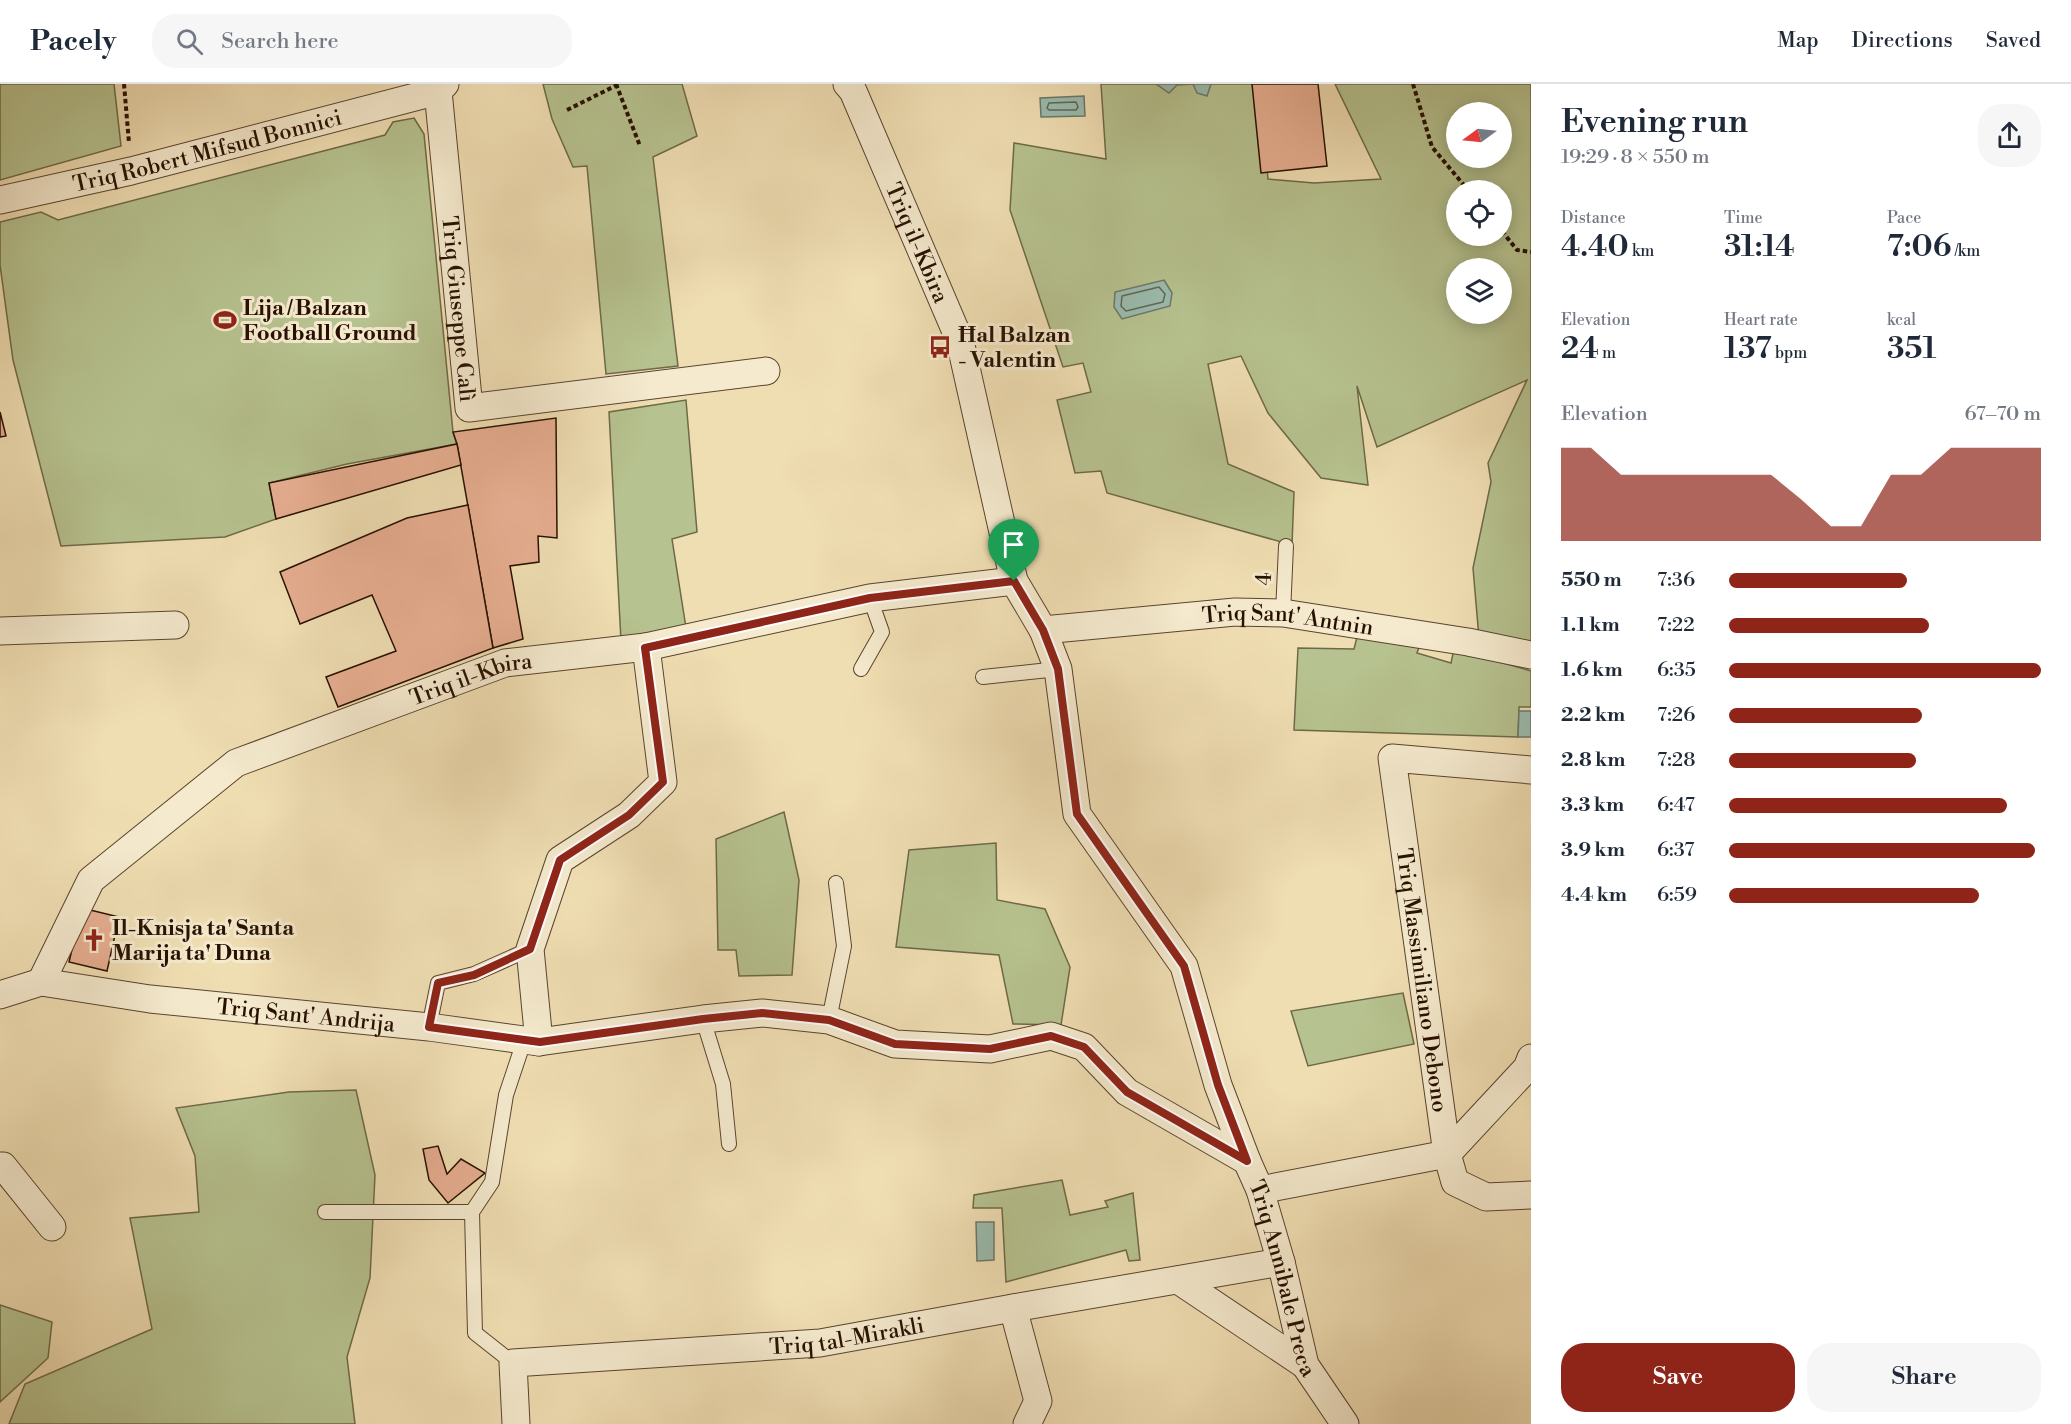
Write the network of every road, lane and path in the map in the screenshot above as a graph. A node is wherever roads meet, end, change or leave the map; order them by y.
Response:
1 (124, 84) edge
2 (617, 84) edge
3 (847, 84) edge
4 (1413, 84) edge
5 (442, 87) edge
6 (567, 110) dead end
7 (640, 146) dead end
8 (131, 171) junction
9 (1460, 180) edge
10 (0, 200) edge
11 (1512, 244) edge
12 (1531, 252) edge
13 (766, 371) dead end
14 (1286, 546) dead end
15 (1014, 581) junction
16 (870, 598) junction
17 (1283, 613) junction
18 (175, 625) dead end
19 (0, 630) edge
20 (1043, 630) junction
21 (645, 648) junction
22 (1531, 655) edge
23 (861, 669) dead end
24 (1058, 669) junction
25 (983, 677) dead end
26 (1531, 770) edge
27 (836, 883) dead end
28 (530, 949) junction
29 (40, 982) junction
30 (0, 996) edge
31 (703, 1019) junction
32 (829, 1020) junction
33 (429, 1027) junction
34 (532, 1041) junction
35 (1531, 1058) edge
36 (729, 1144) dead end
37 (1447, 1154) junction
38 (1247, 1161) junction
39 (0, 1166) edge
40 (1260, 1190) junction
41 (1531, 1195) edge
42 (325, 1212) dead end
43 (472, 1212) junction
44 (52, 1227) dead end
45 (1281, 1262) junction
46 (1178, 1280) junction
47 (1013, 1308) junction
48 (513, 1363) junction
49 (1305, 1365) junction
50 (516, 1424) edge
51 (1027, 1424) edge
52 (1345, 1424) edge

1 - 8 path
2 - 6 path
2 - 7 path
3 - 15 street, Triq il-Kbira
4 - 9 path
5 - 8 street, Triq Robert Mifsud Bonnici
5 - 13 street, Triq Giuseppe Calì
8 - 10 street, Triq Robert Mifsud Bonnici
11 - 12 path
14 - 17 lane, 4
15 - 16 street, Triq il-Kbira
15 - 20 street, Triq il-Kbira
16 - 21 street, Triq il-Kbira
16 - 23 lane
17 - 20 street, Triq Sant' Antnin
17 - 22 street, Triq Sant' Antnin
18 - 19 street
20 - 24 street, Triq Annibale Preca
21 - 28 street
21 - 29 street, Triq il-Kbira
24 - 25 lane
24 - 38 street, Triq Annibale Preca
26 - 37 street, Triq Massimiliano Debono
27 - 32 lane
28 - 33 lane
28 - 34 street
29 - 30 street
29 - 33 street, Triq Sant' Andrija
31 - 32 street, Triq Sant' Andrija
31 - 34 street, Triq Sant' Andrija
31 - 36 lane
32 - 38 street, Triq Sant' Andrija
33 - 34 street, Triq Sant' Andrija
34 - 43 lane
35 - 37 street
37 - 40 street
37 - 41 street
38 - 40 street, Triq Annibale Preca
39 - 44 street
40 - 45 street, Triq Annibale Preca
42 - 43 lane
43 - 48 lane
45 - 46 street, Triq tal-Mirakli
45 - 49 street, Triq Annibale Preca
46 - 47 street, Triq tal-Mirakli
46 - 49 street
47 - 48 street, Triq tal-Mirakli
47 - 51 street
48 - 50 street
49 - 52 street, Triq Annibale Preca

